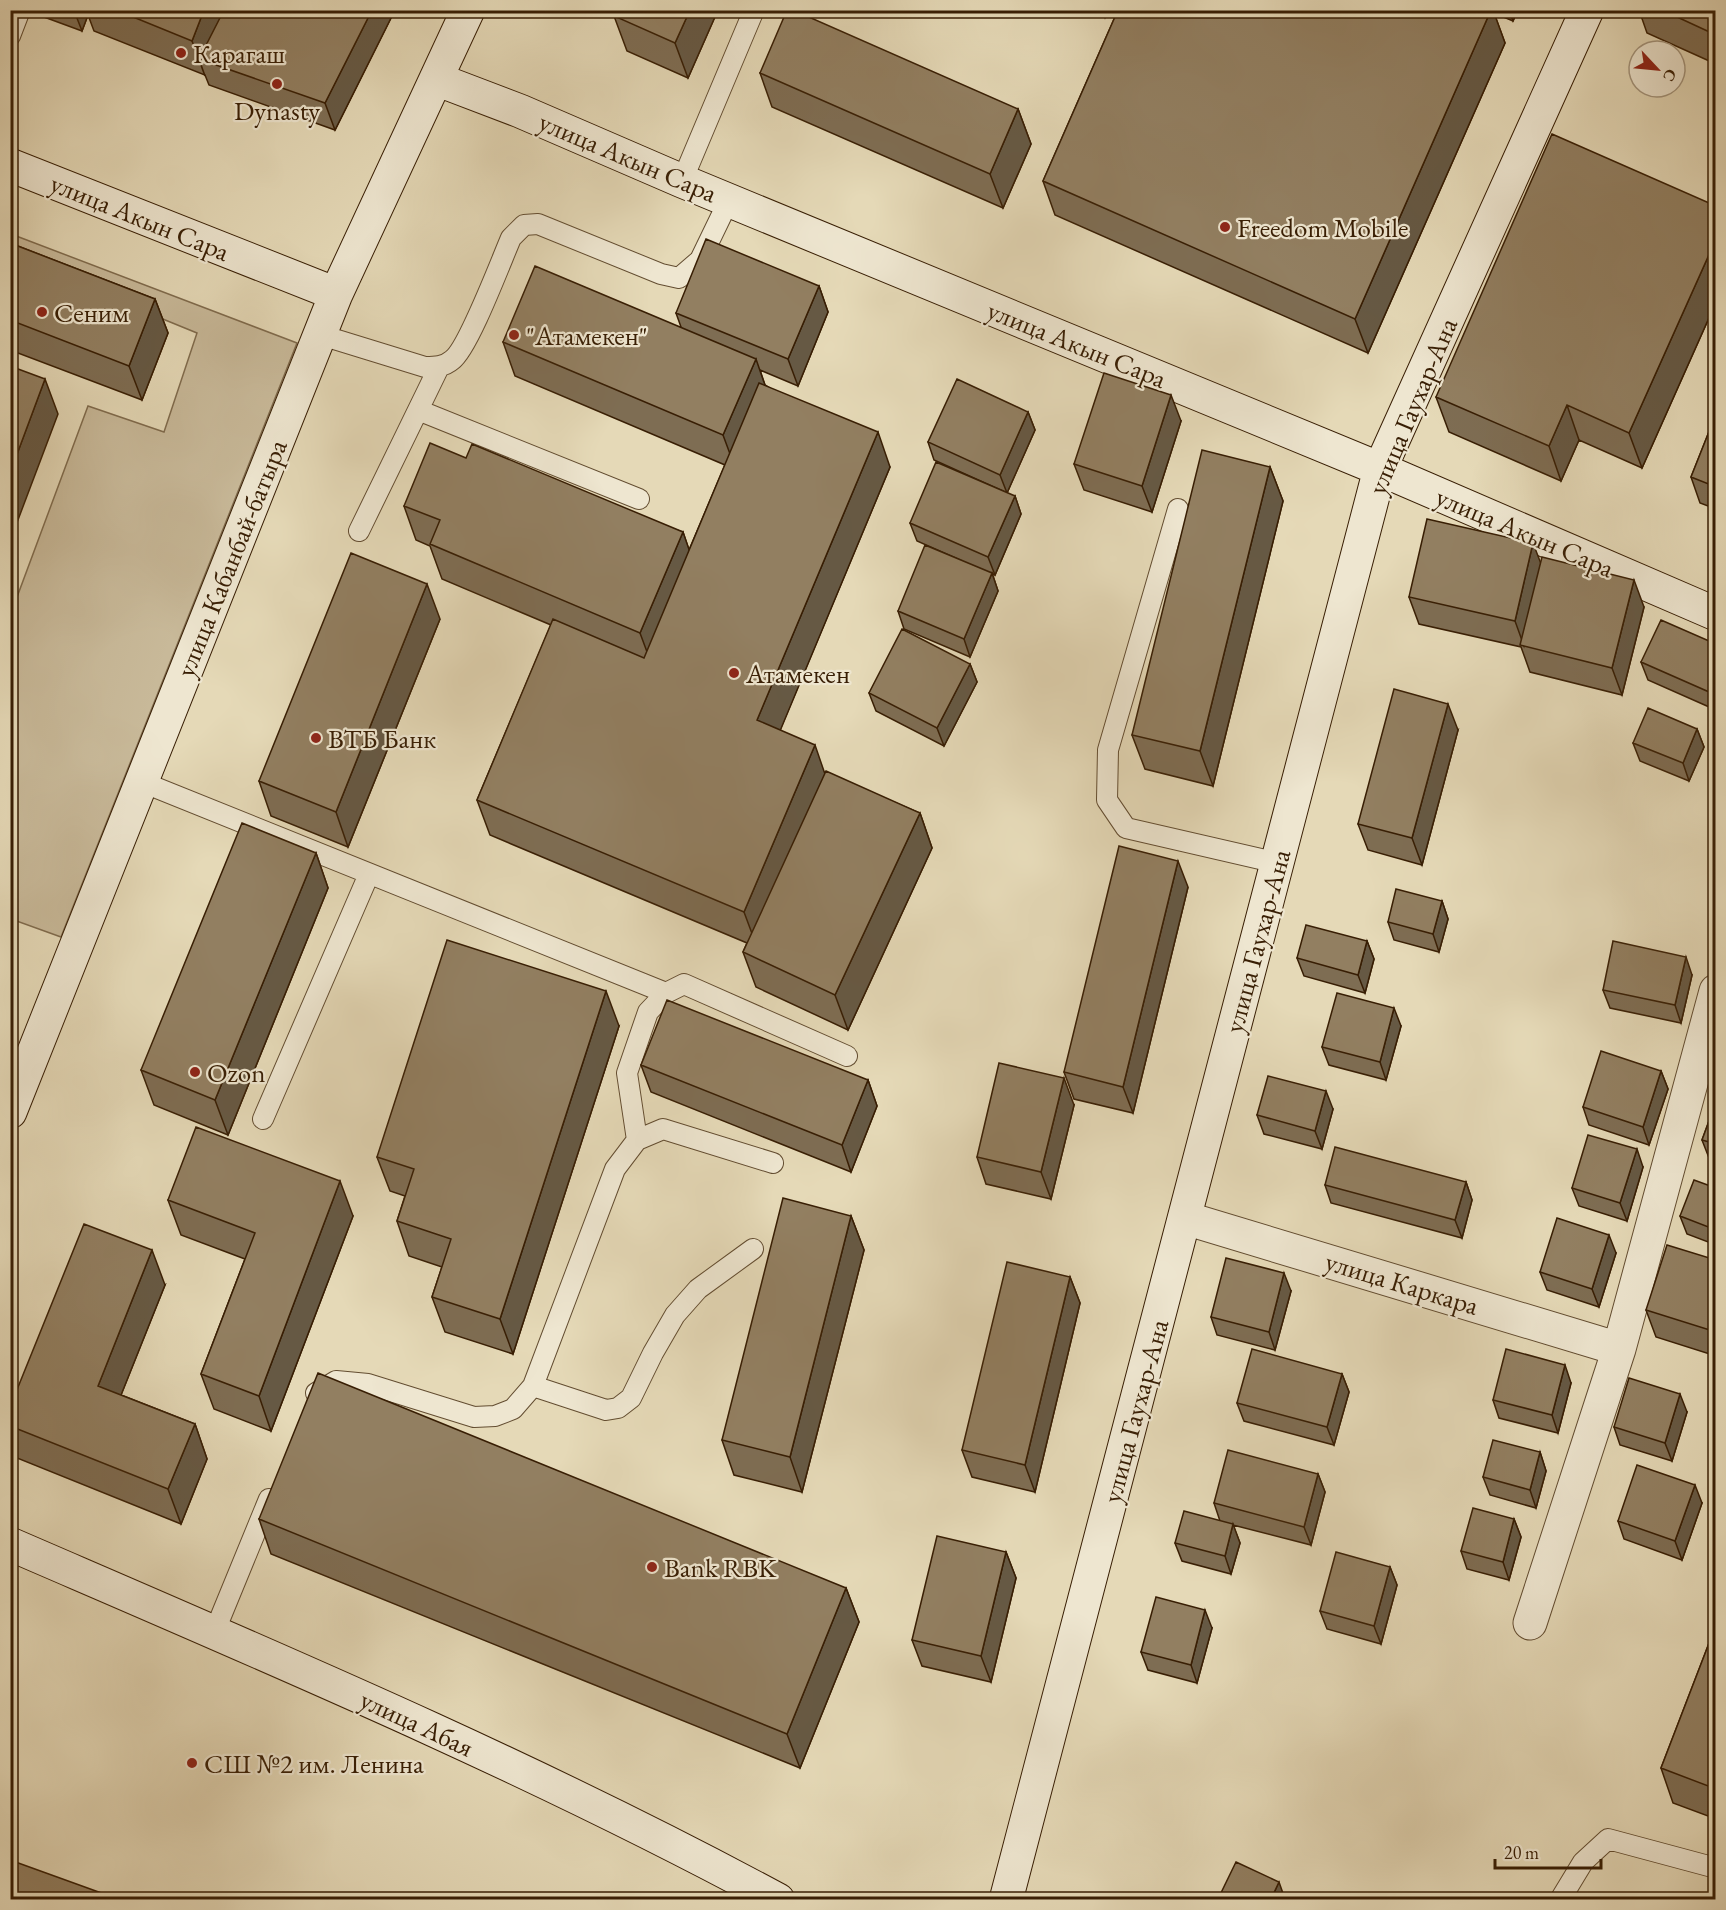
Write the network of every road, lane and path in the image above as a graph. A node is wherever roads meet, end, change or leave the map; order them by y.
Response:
1 (20, 10) edge
2 (468, 10) edge
3 (754, 10) edge
4 (1587, 10) edge
5 (10, 36) edge
6 (436, 80) junction
7 (10, 165) edge
8 (682, 181) junction
9 (729, 200) junction
10 (336, 294) junction
11 (321, 334) junction
12 (439, 367) junction
13 (418, 410) junction
14 (1380, 469) junction
15 (639, 499) dead end
16 (1178, 509) dead end
17 (359, 531) dead end
18 (1716, 614) edge
19 (142, 782) junction
20 (1278, 862) junction
21 (369, 874) junction
22 (1716, 991) edge
23 (666, 993) junction
24 (847, 1056) dead end
25 (14, 1091) edge
26 (263, 1119) dead end
27 (637, 1140) junction
28 (773, 1163) dead end
29 (1185, 1218) junction
30 (753, 1249) dead end
31 (1619, 1349) junction
32 (533, 1386) junction
33 (306, 1409) edge
34 (276, 1484) edge
35 (10, 1544) edge
36 (10, 1560) edge
37 (49, 1561) junction
38 (1530, 1623) dead end
39 (214, 1633) junction
40 (1716, 1868) edge
41 (778, 1899) edge
42 (1006, 1899) edge
43 (1560, 1899) edge

1 - 5 lane
2 - 6 street, улица Кабанбай-батыра
3 - 8 lane
4 - 14 street, улица Гаухар-Ана
6 - 8 street, улица Акын Сара
6 - 10 street, улица Кабанбай-батыра
7 - 10 street, улица Акын Сара
8 - 9 street, улица Акын Сара
9 - 12 lane
9 - 14 street, улица Акын Сара
10 - 11 street, улица Кабанбай-батыра
11 - 12 lane
11 - 19 street, улица Кабанбай-батыра
12 - 13 lane
13 - 15 lane
13 - 17 lane
14 - 18 street, улица Акын Сара
14 - 20 street, улица Гаухар-Ана
16 - 20 lane
19 - 21 lane
19 - 25 street, улица Кабанбай-батыра
20 - 29 street, улица Гаухар-Ана
21 - 23 lane
21 - 26 lane
22 - 31 street
23 - 24 lane
23 - 27 lane
27 - 28 lane
27 - 32 lane
29 - 31 street, улица Каркара
29 - 42 street, улица Гаухар-Ана
30 - 32 lane
31 - 38 street
32 - 33 lane
34 - 39 lane
35 - 37 street, улица Абая
36 - 37 street, улица Абая
37 - 39 street, улица Абая
39 - 41 street, улица Абая
40 - 43 lane

